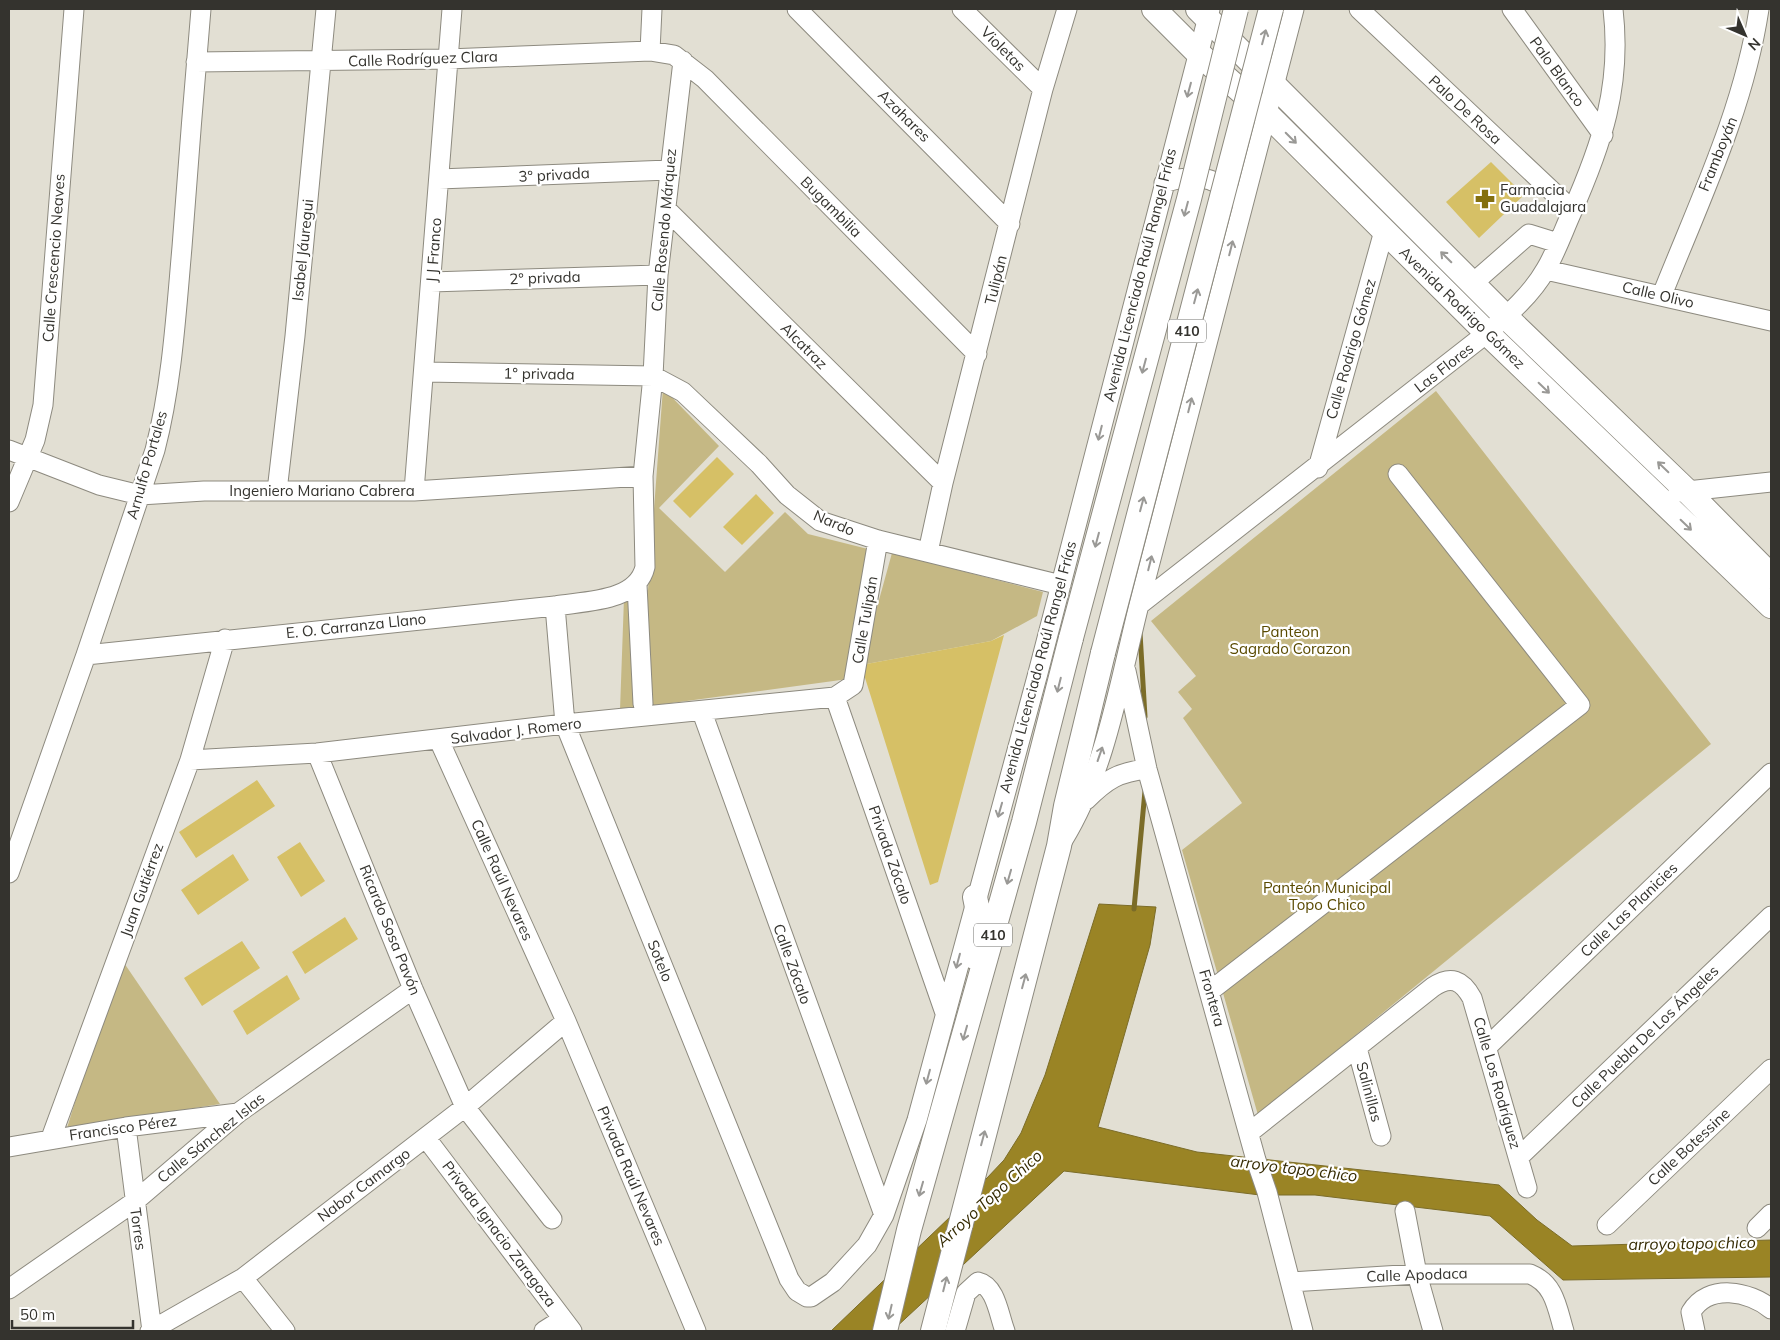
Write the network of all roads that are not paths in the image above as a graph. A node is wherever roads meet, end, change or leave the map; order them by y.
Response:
1 (74, 9) edge
2 (200, 9) edge
3 (326, 9) edge
4 (452, 9) edge
5 (652, 9) edge
6 (797, 9) edge
7 (962, 9) edge
8 (1068, 9) edge
9 (1154, 9) edge
10 (1236, 9) edge
11 (1271, 9) edge
12 (1294, 9) edge
13 (1359, 9) edge
14 (1512, 9) edge
15 (1613, 9) edge
16 (1759, 9) edge
17 (1205, 12) edge
18 (650, 51) junction
19 (1199, 54) junction
20 (448, 58) junction
21 (322, 61) junction
22 (683, 61) junction
23 (196, 62) junction
24 (1274, 85) junction
25 (1043, 89) junction
26 (1267, 114) junction
27 (1602, 135) junction
28 (669, 170) junction
29 (439, 179) junction
30 (1164, 183) junction
31 (666, 209) junction
32 (1572, 210) junction
33 (1240, 211) junction
34 (1010, 224) junction
35 (1384, 231) junction
36 (1558, 243) junction
37 (1546, 270) junction
38 (658, 275) junction
39 (431, 282) junction
40 (1472, 284) junction
41 (1662, 296) junction
42 (1506, 317) junction
43 (1771, 321) edge
44 (1488, 334) junction
45 (977, 354) junction
46 (425, 372) junction
47 (653, 376) junction
48 (9, 450) edge
49 (28, 457) junction
50 (1318, 468) junction
51 (1398, 474) dead end
52 (643, 476) junction
53 (1771, 482) edge
54 (943, 483) junction
55 (277, 491) junction
56 (414, 491) junction
57 (1687, 491) junction
58 (140, 495) junction
59 (1654, 495) junction
60 (9, 502) edge
61 (878, 540) junction
62 (928, 552) junction
63 (1771, 576) edge
64 (1061, 585) junction
65 (632, 589) junction
66 (1770, 603) edge
67 (1139, 605) junction
68 (555, 606) junction
69 (225, 639) junction
70 (86, 655) junction
71 (1124, 663) junction
72 (838, 696) junction
73 (643, 704) dead end
74 (702, 712) junction
75 (565, 724) junction
76 (439, 740) junction
77 (317, 753) junction
78 (190, 760) junction
79 (1147, 769) junction
80 (1771, 773) edge
81 (1085, 801) junction
82 (1059, 846) junction
83 (9, 873) edge
84 (975, 897) junction
85 (1771, 916) edge
86 (413, 988) junction
87 (1210, 992) junction
88 (976, 996) junction
89 (945, 1013) junction
90 (566, 1021) junction
91 (1487, 1047) junction
92 (1357, 1048) junction
93 (1771, 1070) edge
94 (465, 1107) junction
95 (238, 1113) junction
96 (126, 1126) junction
97 (1250, 1132) junction
98 (1381, 1136) dead end
99 (50, 1138) junction
100 (426, 1138) junction
101 (9, 1146) edge
102 (1519, 1157) junction
103 (1527, 1188) dead end
104 (134, 1202) junction
105 (1405, 1211) dead end
106 (1771, 1214) edge
107 (884, 1215) junction
108 (552, 1220) dead end
109 (1607, 1224) dead end
110 (1757, 1228) dead end
111 (1417, 1274) junction
112 (243, 1278) junction
113 (1291, 1282) junction
114 (9, 1289) edge
115 (811, 1297) joint
116 (1771, 1308) edge
117 (568, 1325) edge
118 (152, 1331) edge
119 (285, 1331) edge
120 (544, 1331) edge
121 (696, 1331) edge
122 (885, 1331) edge
123 (933, 1331) edge
124 (955, 1331) edge
125 (1004, 1331) edge
126 (1303, 1331) edge
127 (1433, 1331) edge
128 (1564, 1331) edge
129 (1695, 1331) edge

1 - 49 street, Calle Crescencio Neaves
2 - 23 street, Arnulfo Portales
3 - 21 street, Isabel Jáuregui
4 - 20 street, J J Franco
5 - 18 street
6 - 34 street, Azahares
7 - 25 street, Violetas
8 - 25 street, Tulipán
9 - 19 main road, Avenida Rodrigo Gómez
10 -> 88 main road, 410, bridge
82 -> 11 main road, 410, bridge
12 - 24 street
13 - 32 street, Palo De Rosa
14 - 27 street, Palo Blanco
15 - 27 street, Las Flores
16 - 41 street, Framboyán
17 - 19 street, Avenida Licenciado Raúl Rangel Frías
17 - 24 main road, Avenida Rodrigo Gómez
18 - 20 street, Calle Rodríguez Clara
18 - 22 street
19 - 26 main road, Avenida Rodrigo Gómez
19 -> 30 street, Avenida Licenciado Raúl Rangel Frías
20 - 21 street, Calle Rodríguez Clara
20 - 29 street, J J Franco
21 - 23 street, Calle Rodríguez Clara
21 - 55 street, Isabel Jáuregui
22 - 28 street, Calle Rosendo Márquez
22 - 45 street, Bugambilia
23 - 58 street, Arnulfo Portales
24 - 26 street
40 -> 24 main road, Avenida Rodrigo Gómez
25 - 34 street, Tulipán
26 - 33 street
26 -> 35 main road, Avenida Rodrigo Gómez
27 - 32 street, Las Flores
28 - 29 street, 3° privada
28 - 31 street, Calle Rosendo Márquez
29 - 39 street, J J Franco
30 - 33 street
30 -> 64 street, Avenida Licenciado Raúl Rangel Frías
31 - 38 street, Calle Rosendo Márquez
31 - 54 street, Alcatraz
32 - 36 street, Las Flores
67 -> 33 street
34 - 45 street, Tulipán
35 - 44 main road, Avenida Rodrigo Gómez
35 - 50 street, Calle Rodrigo Gómez
36 - 37 street, Las Flores
36 - 40 street
37 - 41 street, Calle Olivo
37 - 42 street, Las Flores
38 - 39 street, 2° privada
38 - 47 street, Calle Rosendo Márquez
39 - 46 street, J J Franco
40 - 42 main road, Avenida Rodrigo Gómez
41 - 43 street, Calle Olivo
42 - 44 street, Las Flores
57 -> 42 main road, Avenida Rodrigo Gómez
44 - 50 street, Las Flores
44 -> 59 main road, Avenida Rodrigo Gómez
45 - 54 street, Tulipán
46 - 47 street, 1° privada
46 - 56 street, J J Franco
47 - 52 street, Calle Rosendo Márquez
47 - 61 street, Nardo
48 - 49 street, Ingeniero Mariano Cabrera
49 - 58 street, Ingeniero Mariano Cabrera
49 - 60 street, Calle Crescencio Neaves
50 - 67 street, Las Flores
51 - 87 street
52 - 56 street, Ingeniero Mariano Cabrera
52 - 65 street, Calle Rosendo Márquez
53 - 57 street
54 - 62 street, Tulipán
55 - 56 street, Ingeniero Mariano Cabrera
55 - 58 street, Ingeniero Mariano Cabrera
57 - 59 street
57 - 63 main road, Avenida Rodrigo Gómez
58 - 70 street, Arnulfo Portales
59 -> 66 main road, Avenida Rodrigo Gómez
61 - 62 street, Nardo
61 - 72 street, Calle Tulipán
62 - 64 street, Nardo
64 -> 84 street, Avenida Licenciado Raúl Rangel Frías
65 - 68 street, E. O. Carranza Llano
65 - 73 street
67 - 71 street
68 - 69 street, E. O. Carranza Llano
68 - 75 street, Sotelo
69 - 70 street, E. O. Carranza Llano
69 - 78 street, Juan Gutiérrez
70 - 83 street, Arnulfo Portales
71 - 79 street, Frontera
81 -> 71 street
72 - 74 street, Salvador J. Romero
72 - 89 street, Privada Zócalo
74 - 75 street, Salvador J. Romero
74 - 107 street, Calle Zócalo
75 - 76 street, Salvador J. Romero
75 - 115 street, Sotelo
76 - 77 street, Salvador J. Romero
76 - 90 street, Calle Raúl Nevares
77 - 78 street, Salvador J. Romero
77 - 86 street, Ricardo Sosa Pavón
78 - 99 street, Juan Gutiérrez
79 - 81 street
79 - 87 street, Frontera
80 - 91 street, Calle Las Planicies
81 - 82 street
123 -> 82 main road, 410
84 - 88 main road
84 -> 89 street, Avenida Licenciado Raúl Rangel Frías
85 - 102 street, Calle Puebla De Los Ángeles
86 - 94 street, Ricardo Sosa Pavón
86 - 95 street, Calle Sánchez Islas
87 - 97 street, Frontera
88 -> 122 main road, 410
89 -> 107 street, Avenida Licenciado Raúl Rangel Frías
90 - 94 street, Nabor Camargo
90 - 121 street, Privada Raúl Nevares
91 - 92 street, Calle Los Rodríguez
91 - 102 street, Calle Los Rodríguez
92 - 97 street
92 - 98 street, Salinillas
93 - 109 street, Calle Botessine
94 - 100 street, Nabor Camargo
94 - 108 street, Ricardo Sosa Pavón
95 - 96 street, Francisco Pérez
95 - 104 street, Calle Sánchez Islas
96 - 99 street, Francisco Pérez
96 - 104 street, Torres
97 - 113 street, Frontera
99 - 101 street, Francisco Pérez
100 - 112 street, Nabor Camargo
100 - 117 street, Privada Ignacio Zaragoza
102 - 103 street, Calle Los Rodríguez
104 - 114 street, Calle Sánchez Islas
104 - 118 street, Torres
105 - 111 street
106 - 110 street
107 - 115 street, Avenida Licenciado Raúl Rangel Frías
111 - 113 street, Calle Apodaca
111 - 127 street
111 - 128 street, Calle Apodaca
112 - 118 street, Nabor Camargo
112 - 119 street
113 - 126 street, Frontera
116 - 129 street
117 - 120 street
124 - 125 street

